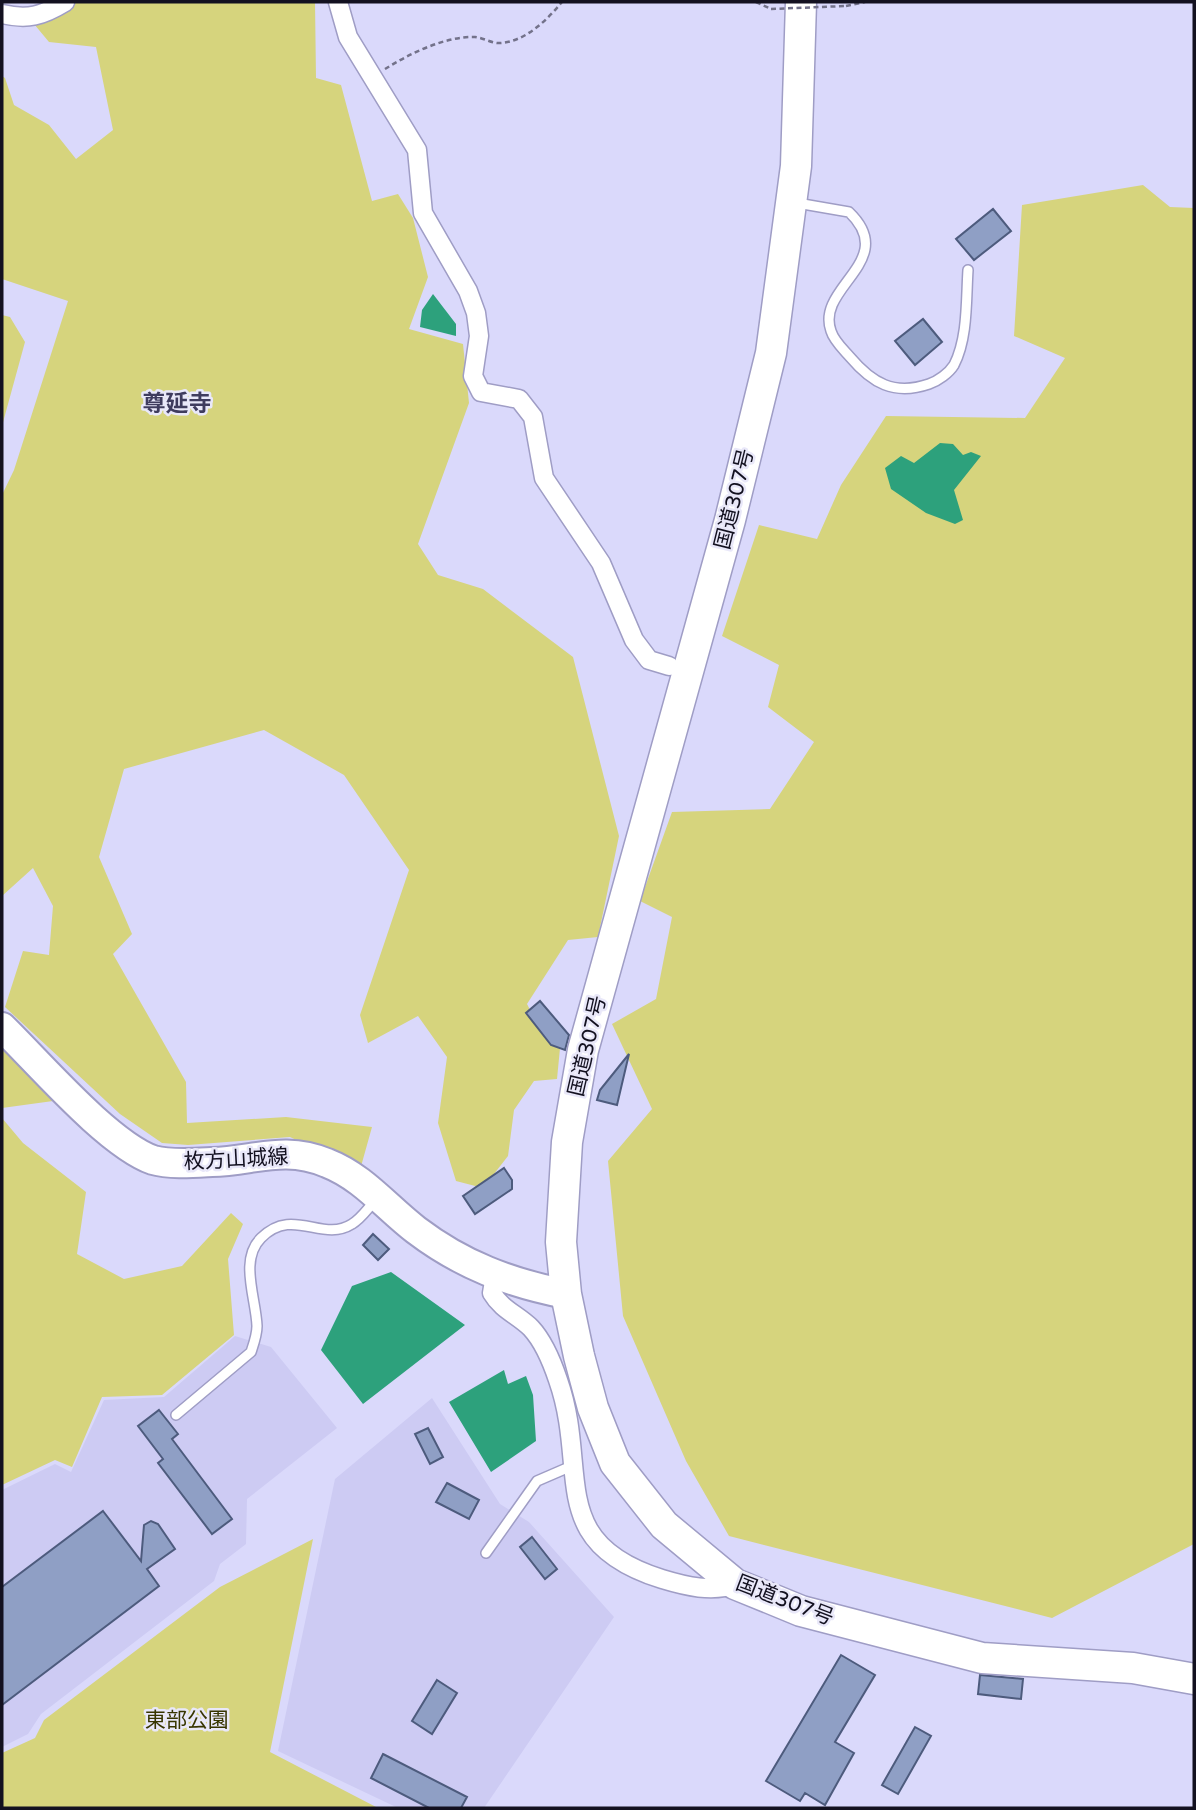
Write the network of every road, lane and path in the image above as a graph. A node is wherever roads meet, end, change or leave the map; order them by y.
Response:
1 (65, 2) edge
2 (338, 2) edge
3 (562, 2) edge
4 (756, 2) edge
5 (801, 2) edge
6 (865, 2) edge
7 (2, 14) edge
8 (370, 78) junction
9 (792, 202) junction
10 (968, 270) dead end
11 (669, 666) dead end
12 (2, 1027) edge
13 (379, 1198) junction
14 (495, 1275) junction
15 (566, 1294) junction
16 (176, 1415) dead end
17 (574, 1465) junction
18 (486, 1553) dead end
19 (735, 1584) junction
20 (1194, 1679) edge

1 - 7 street
2 - 8 street
3 - 8 path
4 - 6 path, bridge
5 - 9 highway, 国道307号
8 - 11 street
9 - 10 lane
9 - 15 highway, 国道307号
12 - 13 main road, 枚方山城線
13 - 14 main road, 枚方山城線
13 - 16 lane
14 - 15 main road, 枚方山城線
14 - 17 street
15 - 19 highway, 国道307号
17 - 18 lane
17 - 19 street
19 - 20 highway, 国道307号

